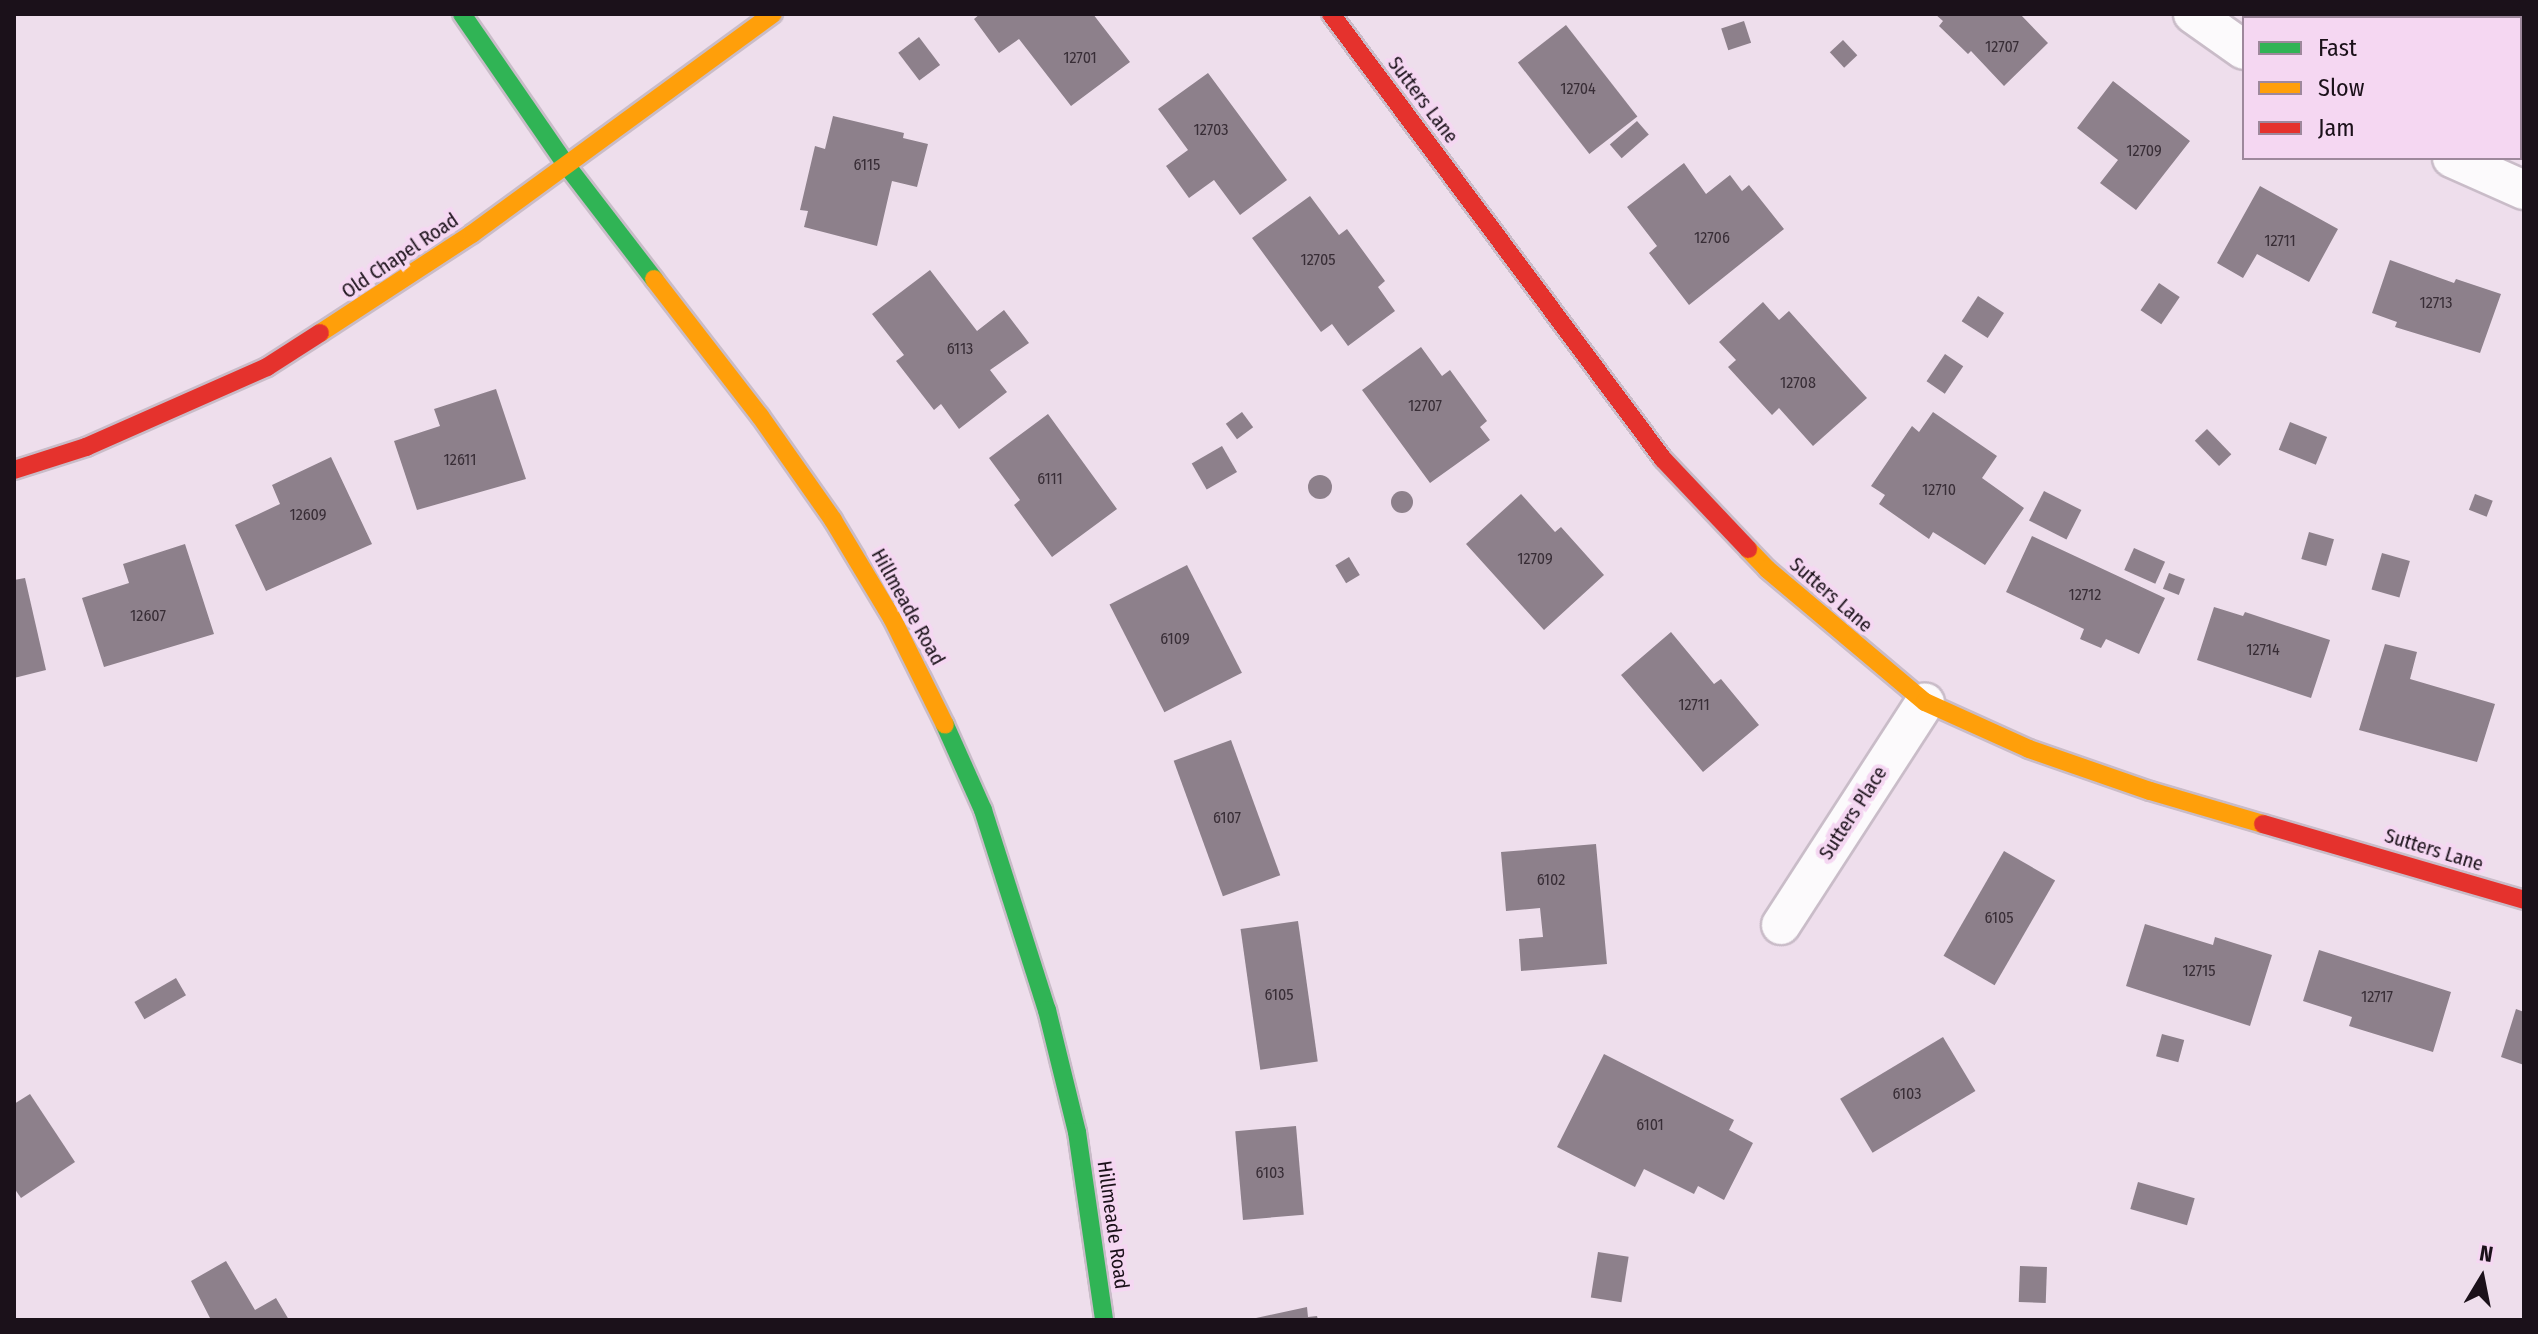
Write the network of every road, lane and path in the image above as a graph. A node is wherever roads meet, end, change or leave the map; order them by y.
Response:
1 (462, 14) edge
2 (773, 14) edge
3 (1331, 14) edge
4 (2193, 14) edge
5 (2242, 49) edge
6 (2456, 160) edge
7 (567, 166) junction
8 (2524, 190) edge
9 (14, 470) edge
10 (1925, 702) junction
11 (2524, 900) edge
12 (1781, 925) dead end
13 (1104, 1320) edge

1 - 7 street, Hillmeade Road
2 - 7 street, Old Chapel Road
3 - 10 street, Sutters Lane
4 - 5 street
6 - 8 street
7 - 9 street, Old Chapel Road
7 - 13 street, Hillmeade Road
10 - 11 street, Sutters Lane
10 - 12 street, Sutters Place

